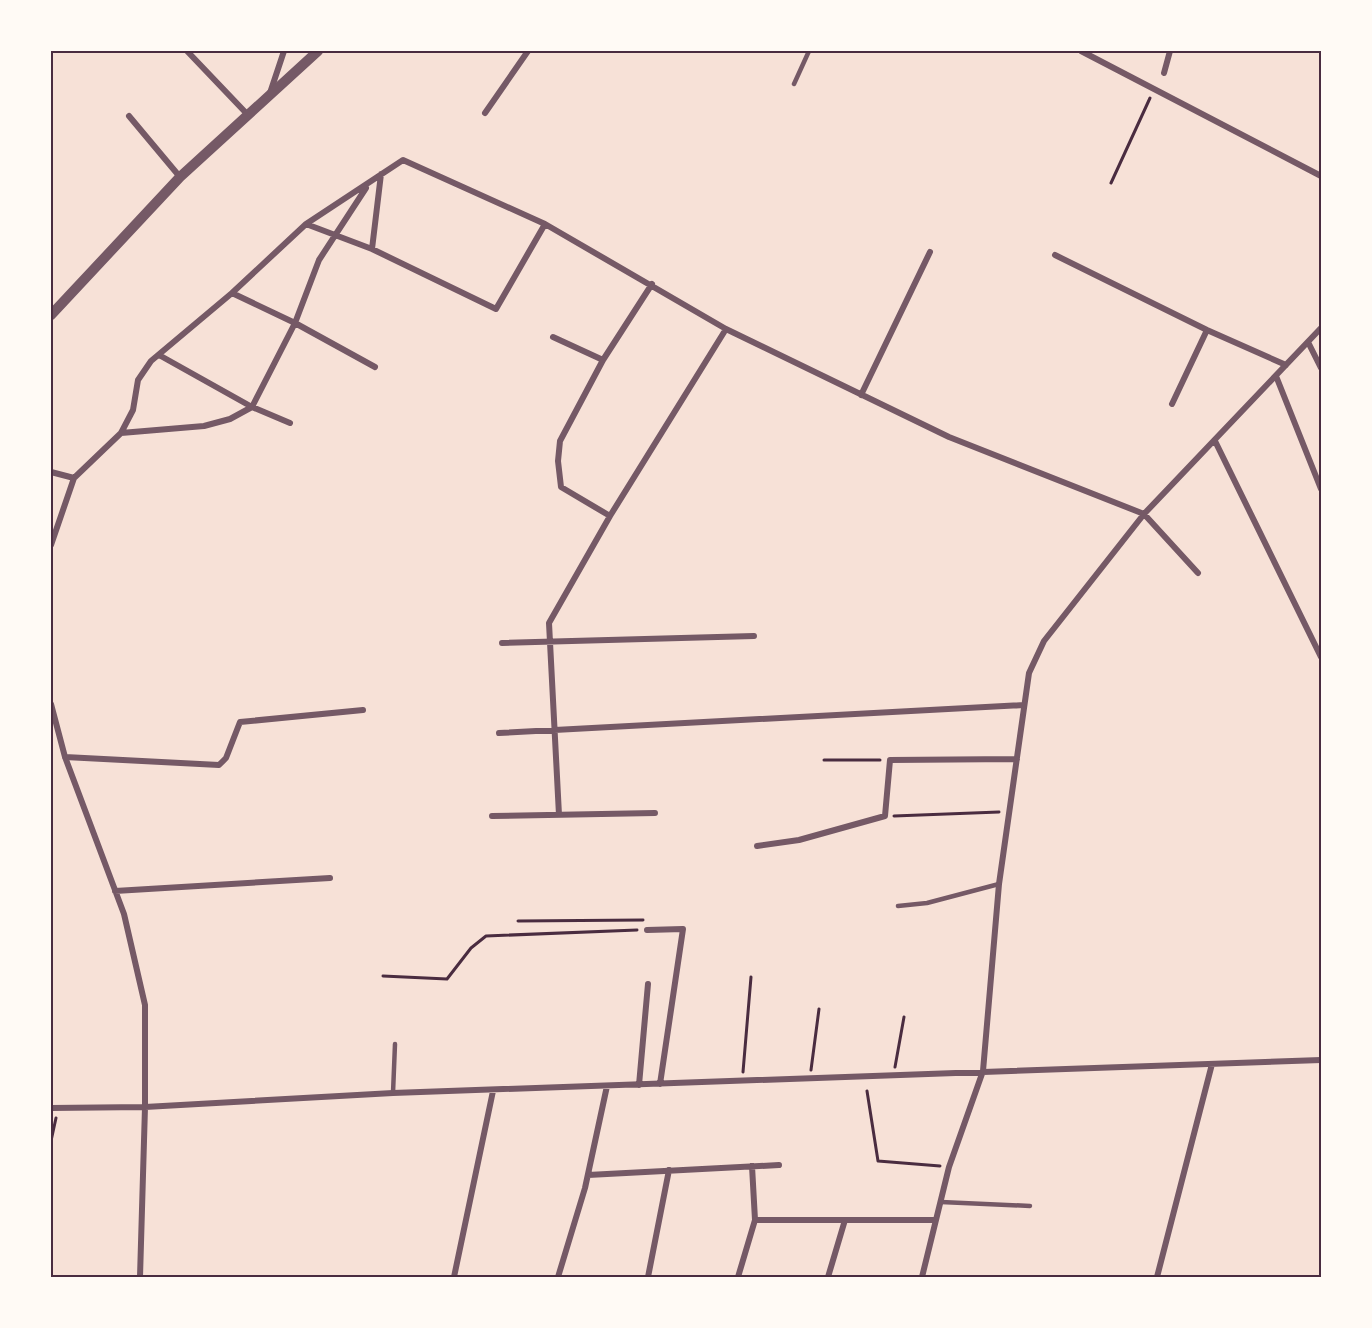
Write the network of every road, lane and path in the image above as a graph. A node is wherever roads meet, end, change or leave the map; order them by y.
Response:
1 (187, 51) edge
2 (284, 51) edge
3 (318, 51) edge
4 (528, 51) edge
5 (809, 51) edge
6 (1081, 51) edge
7 (1170, 51) edge
8 (1164, 73) dead end
9 (794, 84) dead end
10 (1154, 91) junction
11 (269, 95) junction
12 (485, 113) dead end
13 (248, 115) junction
14 (129, 116) dead end
15 (381, 173) junction
16 (1321, 176) edge
17 (180, 177) junction
18 (1111, 183) dead end
19 (368, 185) junction
20 (306, 224) junction
21 (545, 224) junction
22 (333, 236) junction
23 (372, 249) junction
24 (930, 252) dead end
25 (1055, 255) dead end
26 (652, 284) junction
27 (232, 293) junction
28 (51, 315) edge
29 (295, 322) junction
30 (1321, 328) edge
31 (726, 329) junction
32 (1206, 330) junction
33 (553, 338) dead end
34 (1308, 342) junction
35 (159, 355) junction
36 (603, 360) junction
37 (1286, 365) junction
38 (375, 367) dead end
39 (1321, 368) edge
40 (1276, 376) junction
41 (861, 395) junction
42 (1172, 404) dead end
43 (252, 406) junction
44 (290, 423) dead end
45 (121, 433) junction
46 (1215, 441) junction
47 (51, 472) edge
48 (74, 478) junction
49 (1321, 489) edge
50 (1144, 514) junction
51 (610, 516) junction
52 (51, 545) edge
53 (1198, 573) dead end
54 (754, 636) dead end
55 (549, 640) junction
56 (502, 643) dead end
57 (1321, 657) edge
58 (51, 704) edge
59 (1024, 705) junction
60 (363, 710) dead end
61 (553, 728) junction
62 (499, 732) dead end
63 (65, 757) junction
64 (1017, 759) junction
65 (824, 760) dead end
66 (890, 760) junction
67 (1010, 811) junction
68 (655, 813) dead end
69 (559, 815) junction
70 (492, 816) dead end
71 (885, 816) junction
72 (757, 846) dead end
73 (330, 878) dead end
74 (999, 884) junction
75 (115, 891) junction
76 (898, 906) dead end
77 (518, 921) dead end
78 (647, 930) junction
79 (383, 976) dead end
80 (751, 977) dead end
81 (648, 984) dead end
82 (819, 1009) dead end
83 (904, 1017) dead end
84 (395, 1044) dead end
85 (1321, 1060) edge
86 (1212, 1064) junction
87 (983, 1071) junction
88 (894, 1075) junction
89 (810, 1078) junction
90 (743, 1080) junction
91 (660, 1084) junction
92 (639, 1085) junction
93 (607, 1086) junction
94 (493, 1091) junction
95 (867, 1091) dead end
96 (393, 1093) junction
97 (145, 1107) junction
98 (55, 1108) edge
99 (51, 1141) edge
100 (779, 1164) dead end
101 (752, 1166) junction
102 (950, 1167) junction
103 (669, 1170) junction
104 (588, 1175) junction
105 (941, 1202) junction
106 (1030, 1206) dead end
107 (755, 1220) junction
108 (845, 1220) junction
109 (936, 1220) junction
110 (140, 1277) edge
111 (454, 1277) edge
112 (558, 1277) edge
113 (648, 1277) edge
114 (738, 1277) edge
115 (828, 1277) edge
116 (922, 1277) edge
117 (1157, 1277) edge

1 - 13 street
2 - 11 street
3 - 11 street
4 - 12 street
5 - 9 lane
6 - 10 street
7 - 8 street
10 - 16 street
10 - 18 path
11 - 13 street
13 - 17 street
14 - 17 street
15 - 19 street
15 - 21 street
15 - 23 street
17 - 28 street
19 - 20 street
19 - 22 street
20 - 22 street
20 - 27 street
21 - 23 street
21 - 26 street
22 - 23 street
22 - 29 street
24 - 41 street
25 - 32 street
26 - 31 street
26 - 36 street
27 - 29 street
27 - 35 street
29 - 38 street
29 - 43 street
30 - 34 street
31 - 41 street
31 - 51 street
32 - 37 street
32 - 42 street
33 - 36 street
34 - 37 street
34 - 39 street
35 - 43 street
35 - 45 street
36 - 51 street
37 - 40 street
40 - 46 street
40 - 49 street
41 - 50 street
43 - 44 street
43 - 45 street
45 - 48 street
46 - 50 street
46 - 57 street
47 - 48 street
48 - 52 street
50 - 53 street
50 - 59 street
51 - 55 street
54 - 55 street
55 - 56 street
55 - 61 street
58 - 63 street
59 - 61 street
59 - 64 street
60 - 63 street
61 - 62 street
61 - 69 street
63 - 75 street
64 - 66 street
64 - 67 street
65 - 66 path
66 - 71 street
67 - 71 path
67 - 74 street
68 - 69 street
69 - 70 street
71 - 72 street
73 - 75 street
74 - 76 lane
74 - 87 street
75 - 97 street
77 - 78 path
78 - 79 path
78 - 91 street
80 - 90 path
81 - 92 street
82 - 89 path
83 - 88 path
84 - 96 lane
85 - 86 street
86 - 87 street
86 - 117 street
87 - 88 street
87 - 102 street
88 - 89 street
89 - 90 street
90 - 91 street
91 - 92 street
92 - 93 street
93 - 94 street
93 - 104 street
94 - 96 street
94 - 111 street
95 - 102 path
96 - 97 street
97 - 98 street
97 - 110 street
98 - 99 path
100 - 101 street
101 - 103 street
101 - 107 street
102 - 105 street
103 - 104 street
103 - 113 street
104 - 112 street
105 - 106 lane
105 - 109 street
107 - 108 street
107 - 114 street
108 - 109 street
108 - 115 street
109 - 116 street

